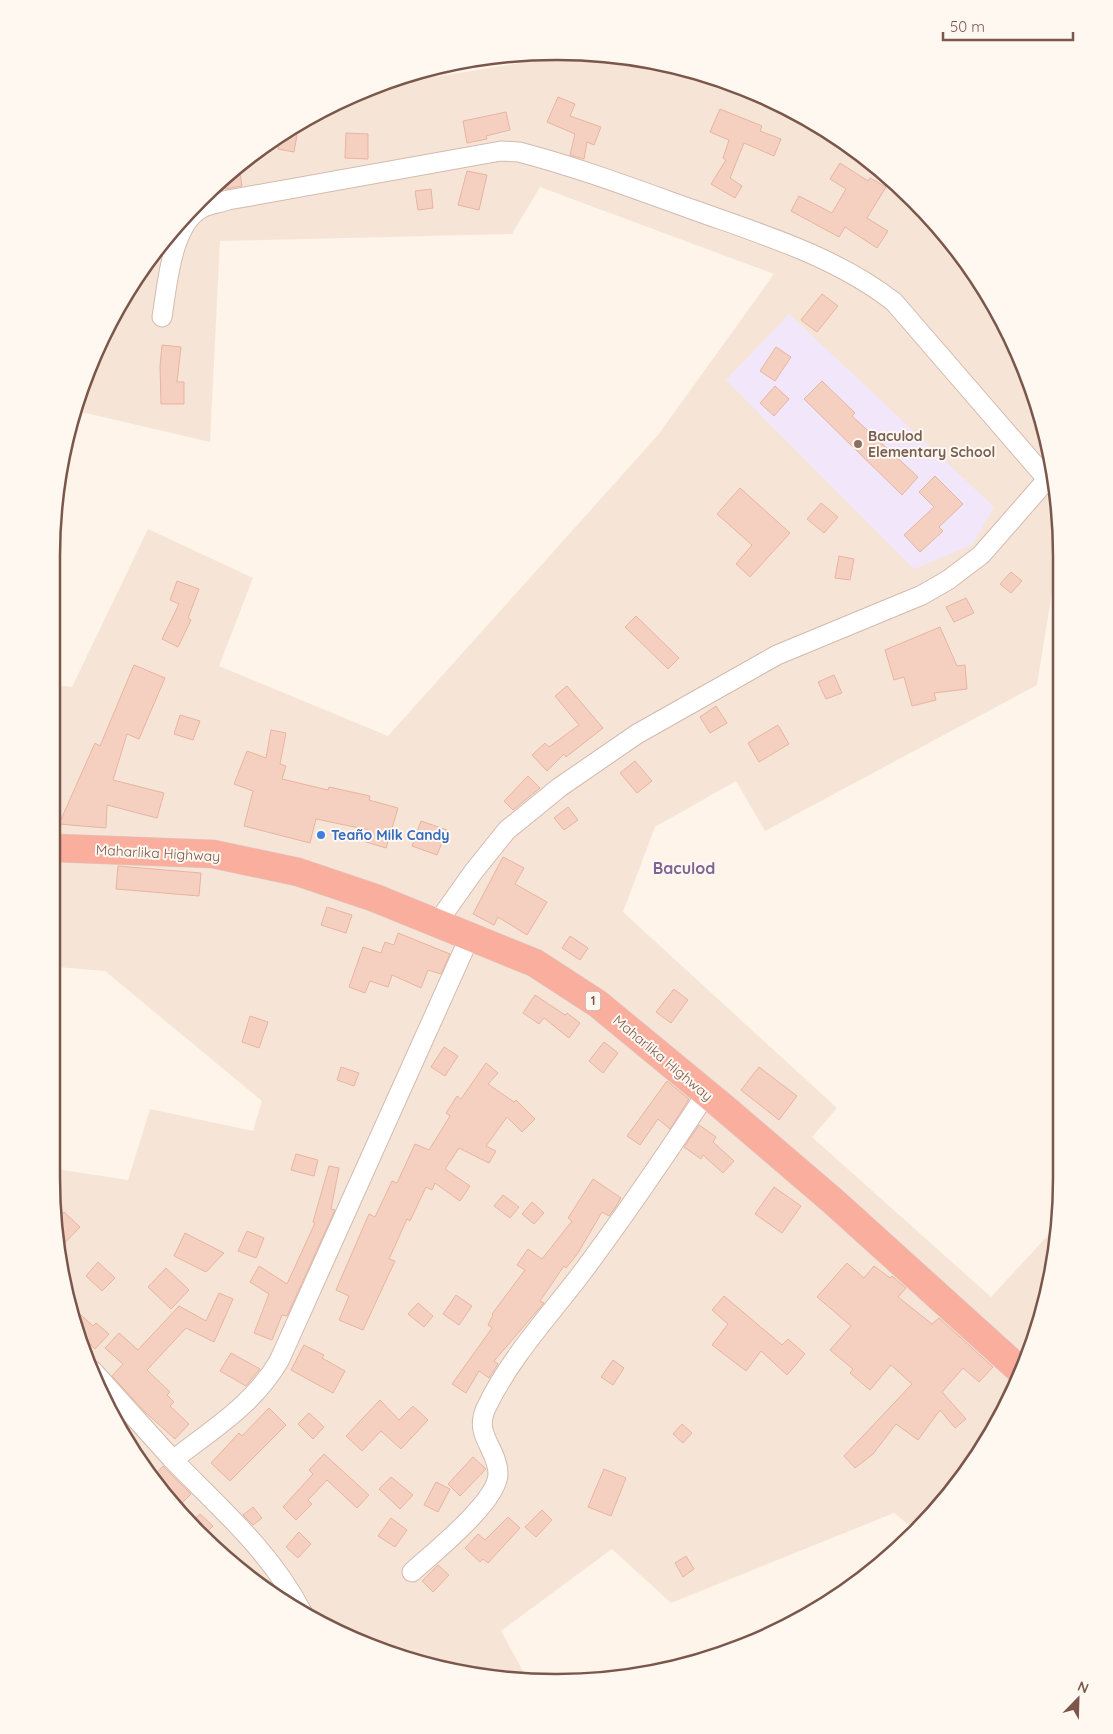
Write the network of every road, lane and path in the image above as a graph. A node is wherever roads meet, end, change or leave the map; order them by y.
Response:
1 (202, 208) edge
2 (181, 232) edge
3 (162, 317) dead end
4 (1045, 473) edge
5 (1047, 480) edge
6 (60, 848) edge
7 (437, 923) junction
8 (470, 936) junction
9 (706, 1094) junction
10 (1016, 1366) edge
11 (106, 1385) edge
12 (173, 1460) junction
13 (412, 1572) dead end
14 (296, 1599) edge

1 - 4 street
2 - 3 street
5 - 7 street
6 - 7 highway, Maharlika Highway / 1
7 - 8 highway, Maharlika Highway / 1
8 - 9 highway, Maharlika Highway / 1
8 - 12 street
9 - 10 highway, Maharlika Highway / 1
9 - 13 street
11 - 12 street
12 - 14 street

